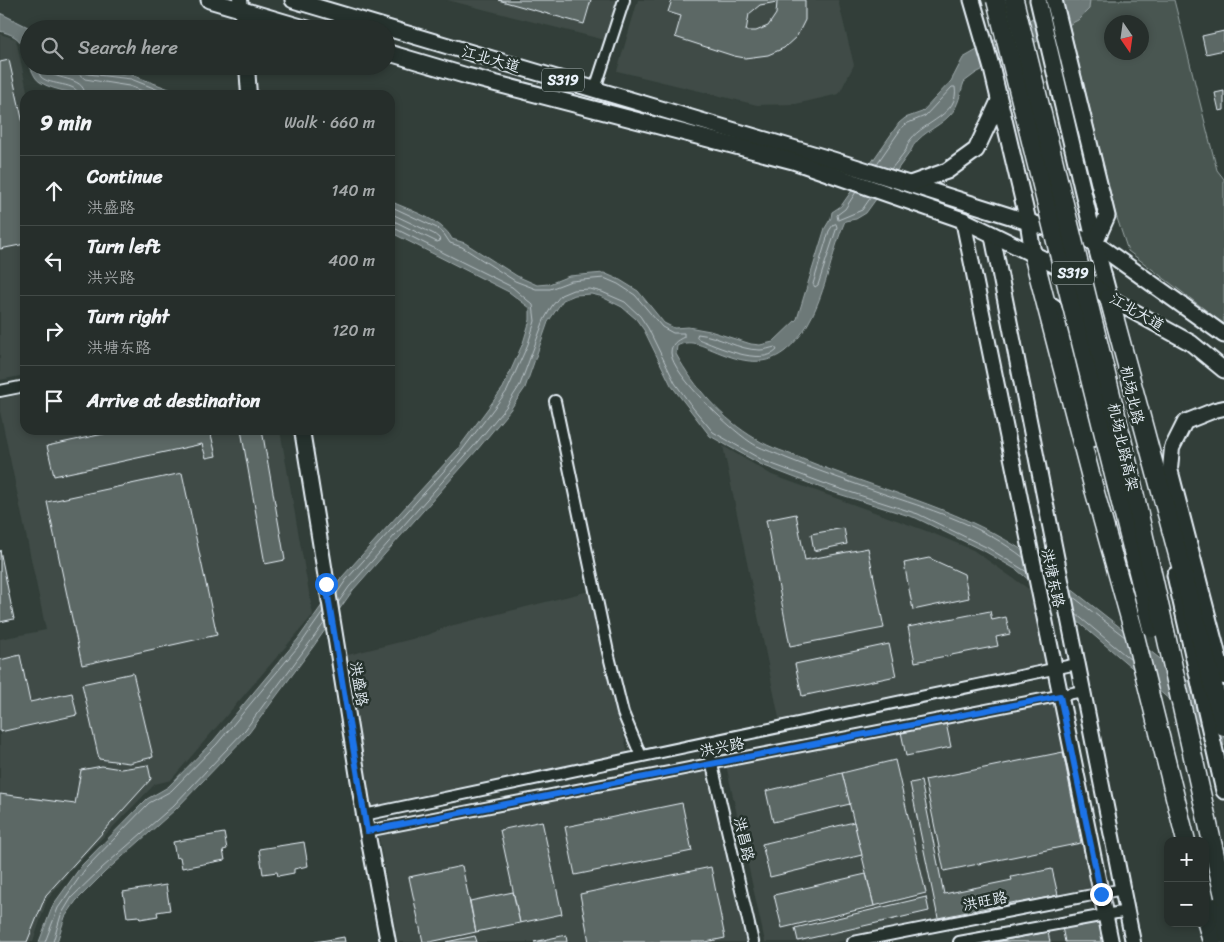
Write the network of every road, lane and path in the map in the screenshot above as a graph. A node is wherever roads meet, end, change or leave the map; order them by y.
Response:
1 (209, 0) edge
2 (293, 0) edge
3 (624, 0) edge
4 (972, 0) edge
5 (996, 0) edge
6 (1014, 0) edge
7 (1038, 0) edge
8 (1054, 0) edge
9 (241, 5) edge
10 (243, 20) edge
11 (283, 20) edge
12 (361, 20) edge
13 (395, 30) edge
14 (395, 55) edge
15 (248, 75) edge
16 (595, 89) junction
17 (249, 90) edge
18 (999, 101) junction
19 (829, 166) junction
20 (910, 184) junction
21 (963, 220) junction
22 (1028, 221) junction
23 (992, 234) junction
24 (1094, 243) junction
25 (1033, 254) junction
26 (1109, 298) junction
27 (1224, 335) edge
28 (1224, 370) edge
29 (20, 387) edge
30 (0, 391) edge
31 (555, 401) dead end
32 (1224, 408) edge
33 (303, 435) edge
34 (1077, 664) junction
35 (1055, 669) junction
36 (1224, 677) edge
37 (1082, 691) junction
38 (1060, 696) junction
39 (1224, 726) edge
40 (707, 743) junction
41 (641, 756) junction
42 (712, 764) junction
43 (1224, 791) edge
44 (364, 815) junction
45 (367, 831) junction
46 (1184, 837) edge
47 (1184, 837) edge
48 (1201, 837) edge
49 (1209, 872) edge
50 (1123, 889) junction
51 (1101, 894) junction
52 (1224, 896) edge
53 (1127, 911) junction
54 (1105, 915) junction
55 (1201, 927) edge
56 (1208, 927) edge
57 (1224, 935) edge
58 (388, 942) edge
59 (753, 942) edge
60 (854, 942) edge
61 (959, 942) edge
62 (1111, 942) edge
63 (1133, 942) edge
64 (1204, 942) edge
65 (1212, 942) edge

1 - 9 main road
2 - 12 main road, 江北大道 / S319
3 - 16 street
4 - 18 main road
5 - 48 highway, 机场北路高架, bridge
6 - 52 highway, 机场北路高架, bridge
7 - 24 main road, 机场北路
8 - 24 main road
9 - 10 main road
9 - 11 main road
13 - 16 main road, 江北大道 / S319
14 - 19 main road, 江北大道 / S319
15 - 17 main road
16 - 19 main road, 江北大道 / S319
18 - 20 main road
18 - 22 main road
19 - 20 main road, 江北大道
19 - 21 main road, 江北大道 / S319
20 - 22 main road, 江北大道 / S319
21 - 23 main road, 江北大道 / S319
21 - 35 main road, 洪塘东路
22 - 24 main road, 江北大道 / S319
22 - 25 main road
23 - 25 main road, 江北大道 / S319
23 - 34 main road, 洪塘东路
24 - 26 main road, 机场北路
24 - 27 main road, 江北大道 / S319
25 - 26 main road, 江北大道 / S319
25 - 46 highway, bridge
25 - 47 main road, bridge
26 - 28 main road, 江北大道 / S319
26 - 39 highway
26 - 43 main road, 机场北路
29 - 30 street
31 - 41 street
32 - 36 main road
33 - 44 main road, 洪盛路
34 - 35 street, 洪兴路
34 - 37 main road, 洪塘东路
35 - 38 main road, 洪塘东路
35 - 40 street, 洪兴路
37 - 38 street, 洪兴路
37 - 50 main road, 洪塘东路
38 - 42 street, 洪兴路
38 - 51 main road, 洪塘东路
40 - 41 street, 洪兴路
40 - 42 street, 洪昌路
41 - 44 street, 洪兴路
42 - 45 street, 洪兴路
42 - 59 street, 洪昌路
44 - 45 main road, 洪盛路
45 - 58 main road, 洪盛路
49 - 57 highway
50 - 51 street, 洪旺路
50 - 53 main road, 洪塘东路
51 - 54 main road, 洪塘东路
51 - 60 street, 洪旺路
53 - 54 street
53 - 63 main road, 洪塘东路
54 - 61 street
54 - 62 main road, 洪塘东路
55 - 64 main road
56 - 65 highway

